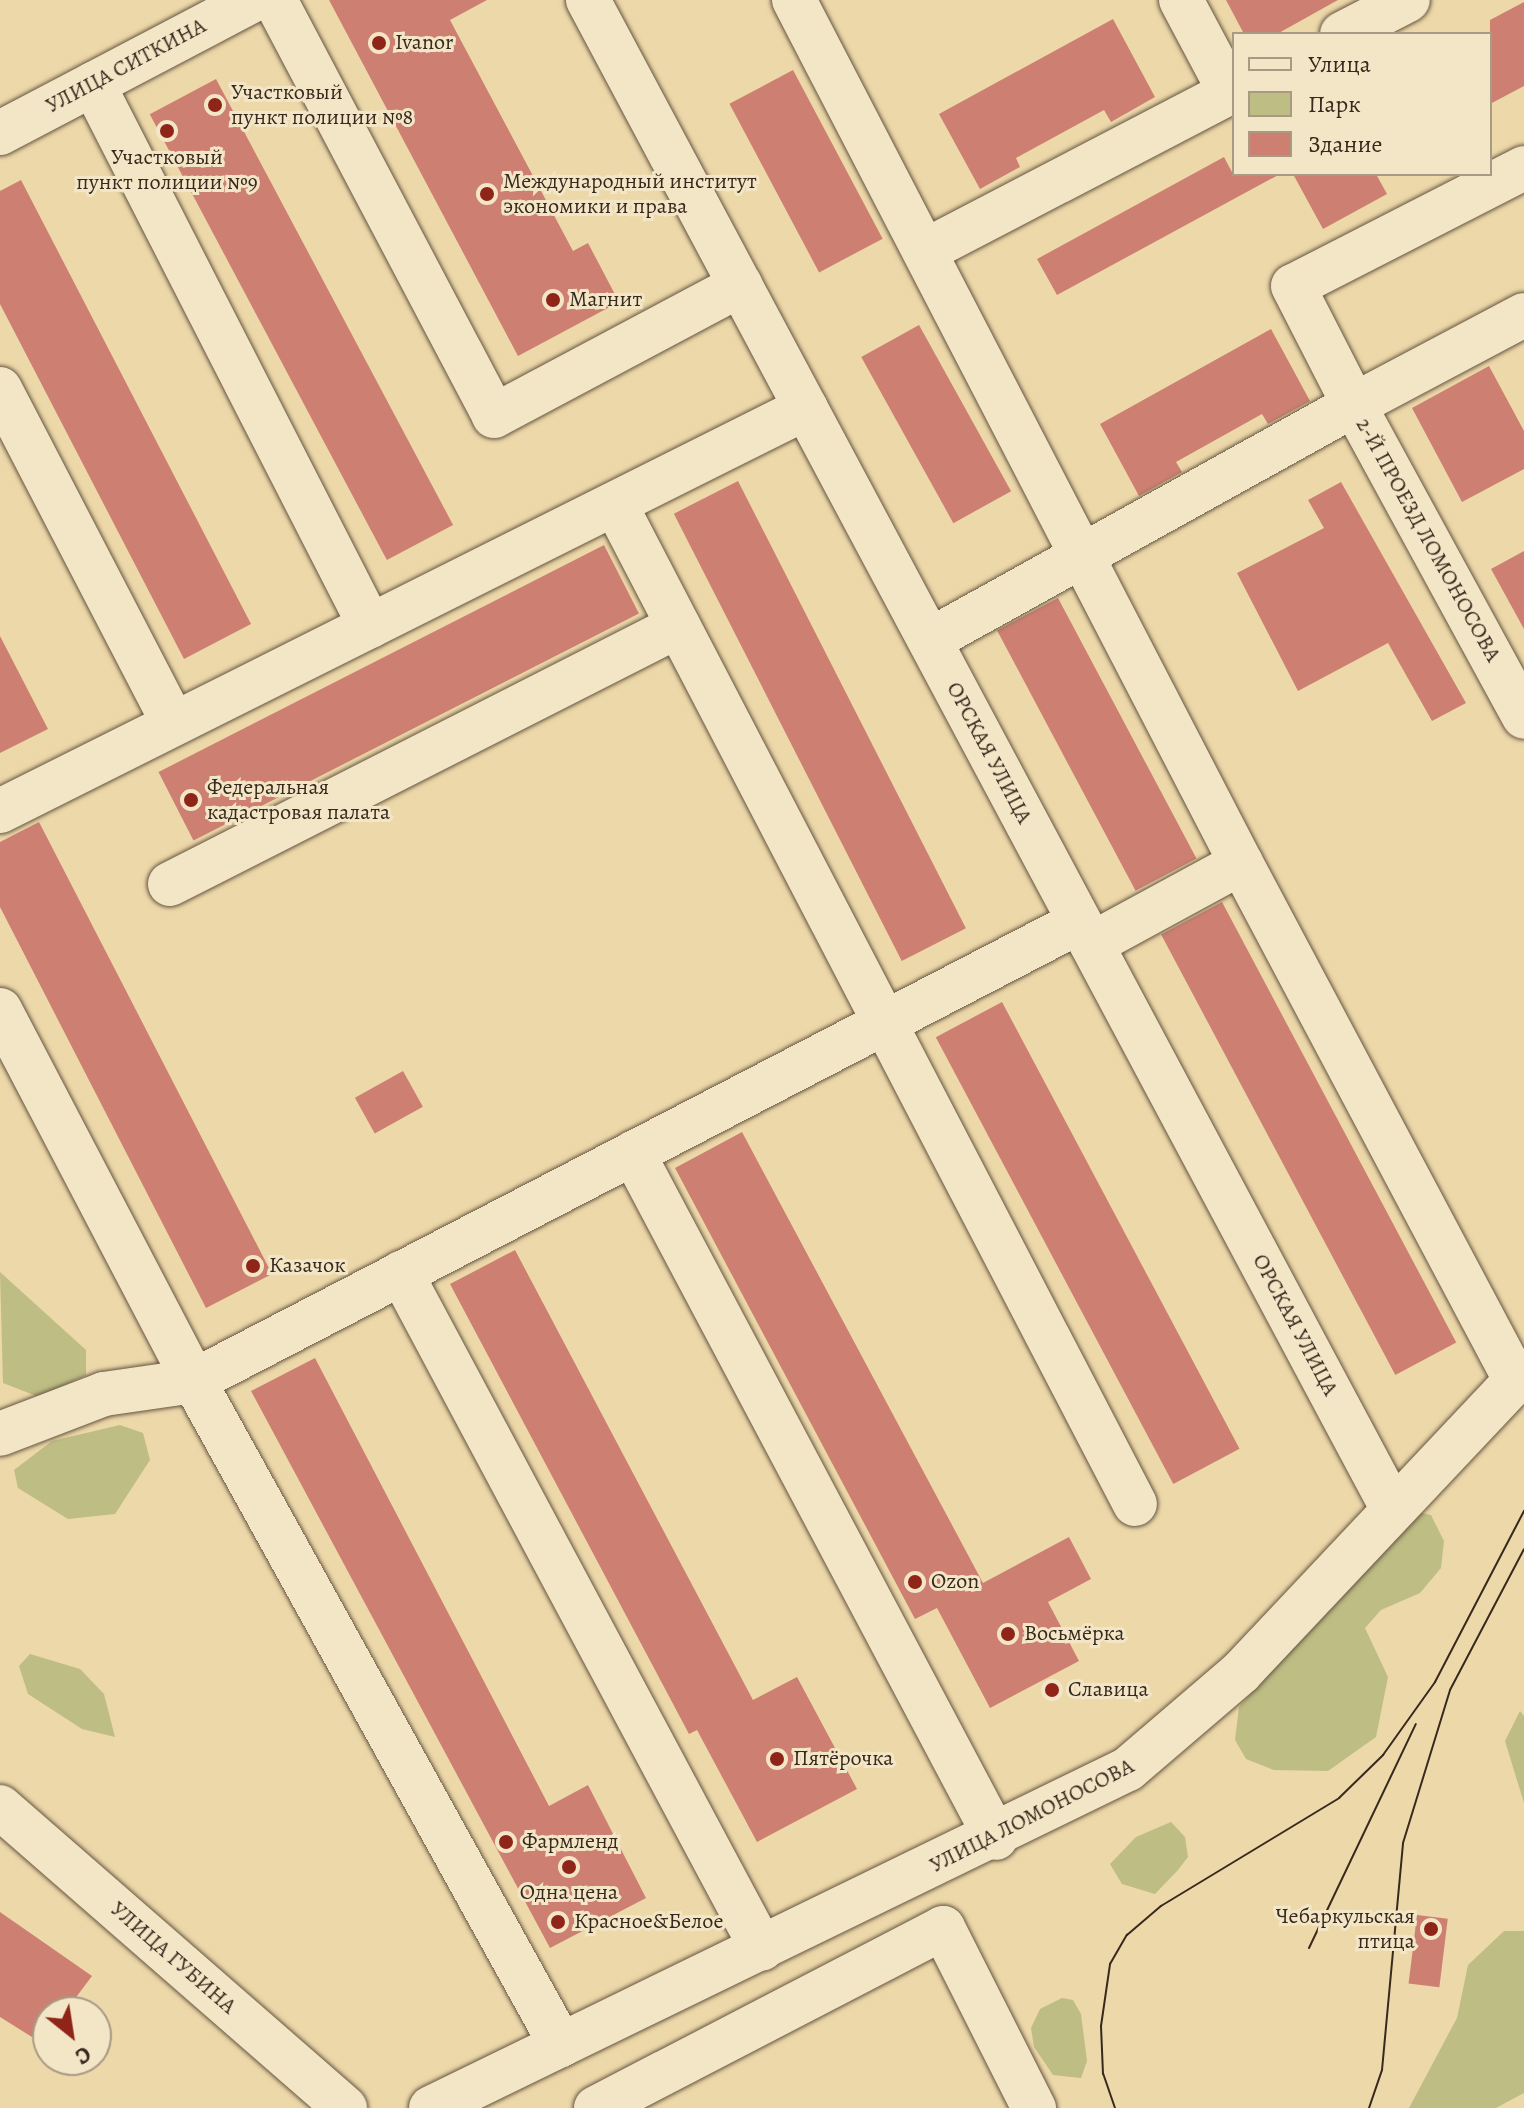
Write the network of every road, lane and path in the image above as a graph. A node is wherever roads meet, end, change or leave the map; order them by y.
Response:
1 (253, 0) edge
2 (275, 0) edge
3 (588, 0) edge
4 (794, 0) edge
5 (1181, 0) edge
6 (1408, 0) edge
7 (1346, 32) edge
8 (93, 84) junction
9 (1232, 91) edge
10 (0, 133) edge
11 (1524, 168) edge
12 (925, 251) junction
13 (740, 285) junction
14 (1524, 315) edge
15 (0, 389) edge
16 (1354, 405) junction
17 (806, 408) junction
18 (615, 504) junction
19 (1083, 559) junction
20 (370, 626) junction
21 (678, 626) junction
22 (930, 640) junction
23 (1524, 717) edge
24 (174, 724) junction
25 (0, 811) edge
26 (1241, 863) junction
27 (170, 884) dead end
28 (1086, 933) junction
29 (0, 1010) edge
30 (884, 1023) junction
31 (633, 1153) junction
32 (401, 1273) junction
33 (1520, 1376) edge
34 (194, 1381) junction
35 (0, 1434) edge
36 (1135, 1504) dead end
37 (1391, 1506) junction
38 (0, 1807) edge
39 (996, 1838) junction
40 (762, 1949) junction
41 (561, 2045) junction
42 (345, 2108) edge
43 (431, 2108) edge
44 (596, 2108) edge
45 (1034, 2108) edge

1 - 8 street, УЛИЦА СИТКИНА
2 - 13 street
3 - 13 street, ОРСКАЯ УЛИЦА
4 - 12 street
5 - 9 street
6 - 7 street
8 - 10 street, УЛИЦА СИТКИНА
8 - 20 street
9 - 12 street
11 - 16 street, 2-Й ПРОЕЗД ЛОМОНОСОВА
12 - 19 street
13 - 17 street, ОРСКАЯ УЛИЦА
14 - 16 street
15 - 24 street
16 - 19 street
16 - 23 street, 2-Й ПРОЕЗД ЛОМОНОСОВА
17 - 18 street
17 - 22 street, ОРСКАЯ УЛИЦА
18 - 20 street
18 - 21 street
19 - 22 street
19 - 26 street
20 - 24 street
21 - 27 street
21 - 30 street
22 - 28 street, ОРСКАЯ УЛИЦА
24 - 25 street
26 - 28 street
26 - 33 street
28 - 30 street
28 - 37 street, ОРСКАЯ УЛИЦА
29 - 34 street
30 - 31 street
30 - 36 street
31 - 32 street
31 - 39 street
32 - 34 street
32 - 40 street
33 - 37 street, УЛИЦА ЛОМОНОСОВА
34 - 35 street
34 - 41 street
37 - 39 street, УЛИЦА ЛОМОНОСОВА
38 - 42 street, УЛИЦА ГУБИНА
39 - 40 street, УЛИЦА ЛОМОНОСОВА
40 - 41 street, УЛИЦА ЛОМОНОСОВА
41 - 43 street, УЛИЦА ЛОМОНОСОВА
44 - 45 street

